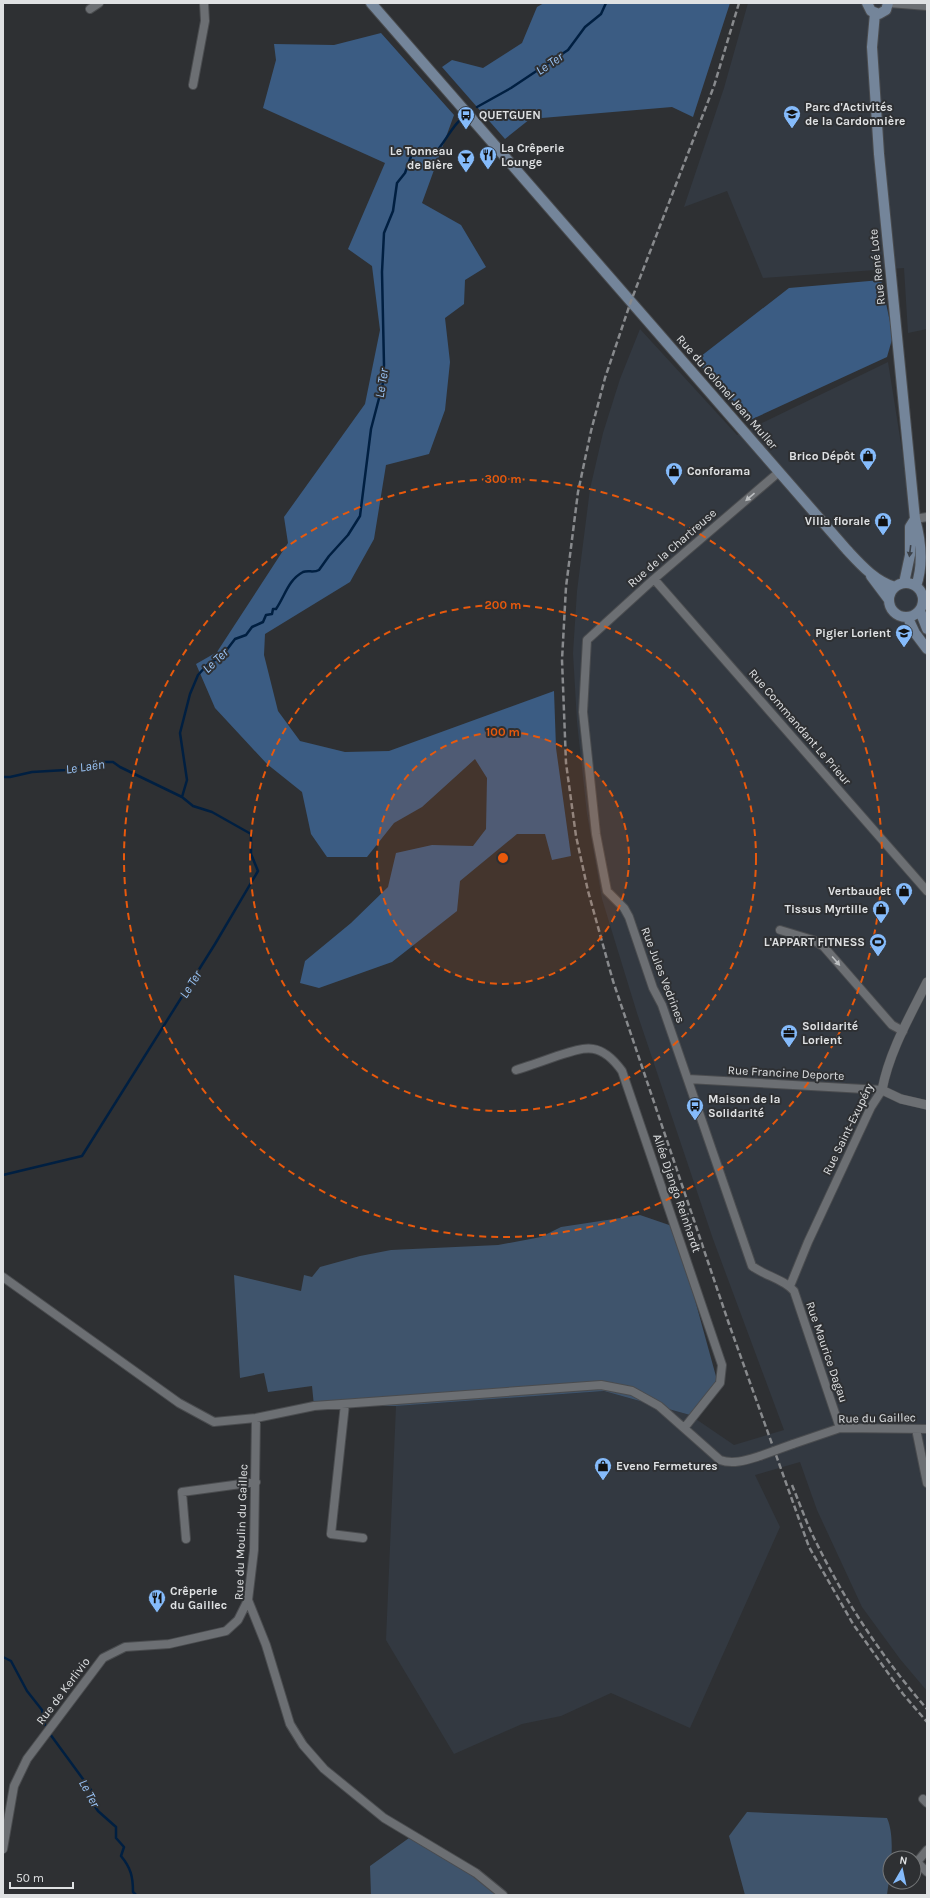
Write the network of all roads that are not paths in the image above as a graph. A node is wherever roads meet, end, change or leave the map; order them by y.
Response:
1 (99, 3) edge
2 (204, 3) edge
3 (371, 3) edge
4 (867, 3) edge
5 (888, 3) edge
6 (927, 6) edge
7 (90, 9) dead end
8 (875, 13) junction
9 (193, 85) dead end
10 (779, 472) junction
11 (927, 518) edge
12 (916, 519) junction
13 (867, 571) junction
14 (654, 579) junction
15 (900, 585) junction
16 (916, 586) junction
17 (889, 600) junction
18 (920, 611) junction
19 (908, 618) junction
20 (927, 629) edge
21 (585, 646) joint
22 (927, 649) edge
23 (927, 891) edge
24 (780, 930) dead end
25 (927, 982) edge
26 (903, 1031) junction
27 (516, 1070) dead end
28 (688, 1079) junction
29 (882, 1090) junction
30 (927, 1105) edge
31 (3, 1277) edge
32 (790, 1286) junction
33 (345, 1404) junction
34 (256, 1418) junction
35 (685, 1427) junction
36 (840, 1428) junction
37 (916, 1429) junction
38 (927, 1430) edge
39 (256, 1482) junction
40 (927, 1483) edge
41 (364, 1538) dead end
42 (186, 1539) dead end
43 (248, 1600) junction
44 (3, 1849) edge
45 (927, 1850) edge
46 (927, 1872) edge
47 (503, 1895) edge

1 - 7 street
2 - 9 street
3 - 10 main road, Rue du Colonel Jean Muller
4 - 8 main road
5 - 6 street
5 - 8 main road
8 - 12 main road, Rue René Lote
10 - 13 main road, Rue du Colonel Jean Muller
10 -> 14 street, Rue de la Chartreuse
11 - 12 street
12 -> 15 main road, Rue René Lote
12 - 16 main road, Rue René Lote
13 - 15 main road, Rue du Colonel Jean Muller
13 - 17 main road, Rue du Colonel Jean Muller
14 - 21 street, Rue de la Chartreuse
14 - 23 street, Rue Commandant Le Prieur
15 - 16 main road
15 - 17 main road
16 - 18 main road
17 - 19 main road
18 - 19 main road
18 - 20 main road
19 - 22 main road
21 - 28 street, Rue Jules Vedrines
24 -> 26 street
25 - 26 street, Rue Saint-Exupéry
26 - 29 street, Rue Saint-Exupéry
27 - 35 street, Allée Django Reinhardt
28 - 29 street, Rue Francine Deporte
28 - 32 street, Rue Jules Vedrines
29 - 30 street
29 - 32 street, Rue Saint-Exupéry
31 - 34 street
32 - 36 street, Rue Maurice Dagau
33 - 34 street
33 - 35 street
33 - 41 street
34 - 39 street, Rue du Moulin du Gaillec
35 - 36 street, Rue du Gaillec, bridge
36 - 37 street, Rue du Gaillec
37 - 38 street, Rue du Gaillec
37 - 40 street
39 - 42 street
39 - 43 street, Rue du Moulin du Gaillec
43 - 44 street, Rue de Kerlivio
43 - 47 street, Rue du Moulin du Gaillec
45 - 46 street

